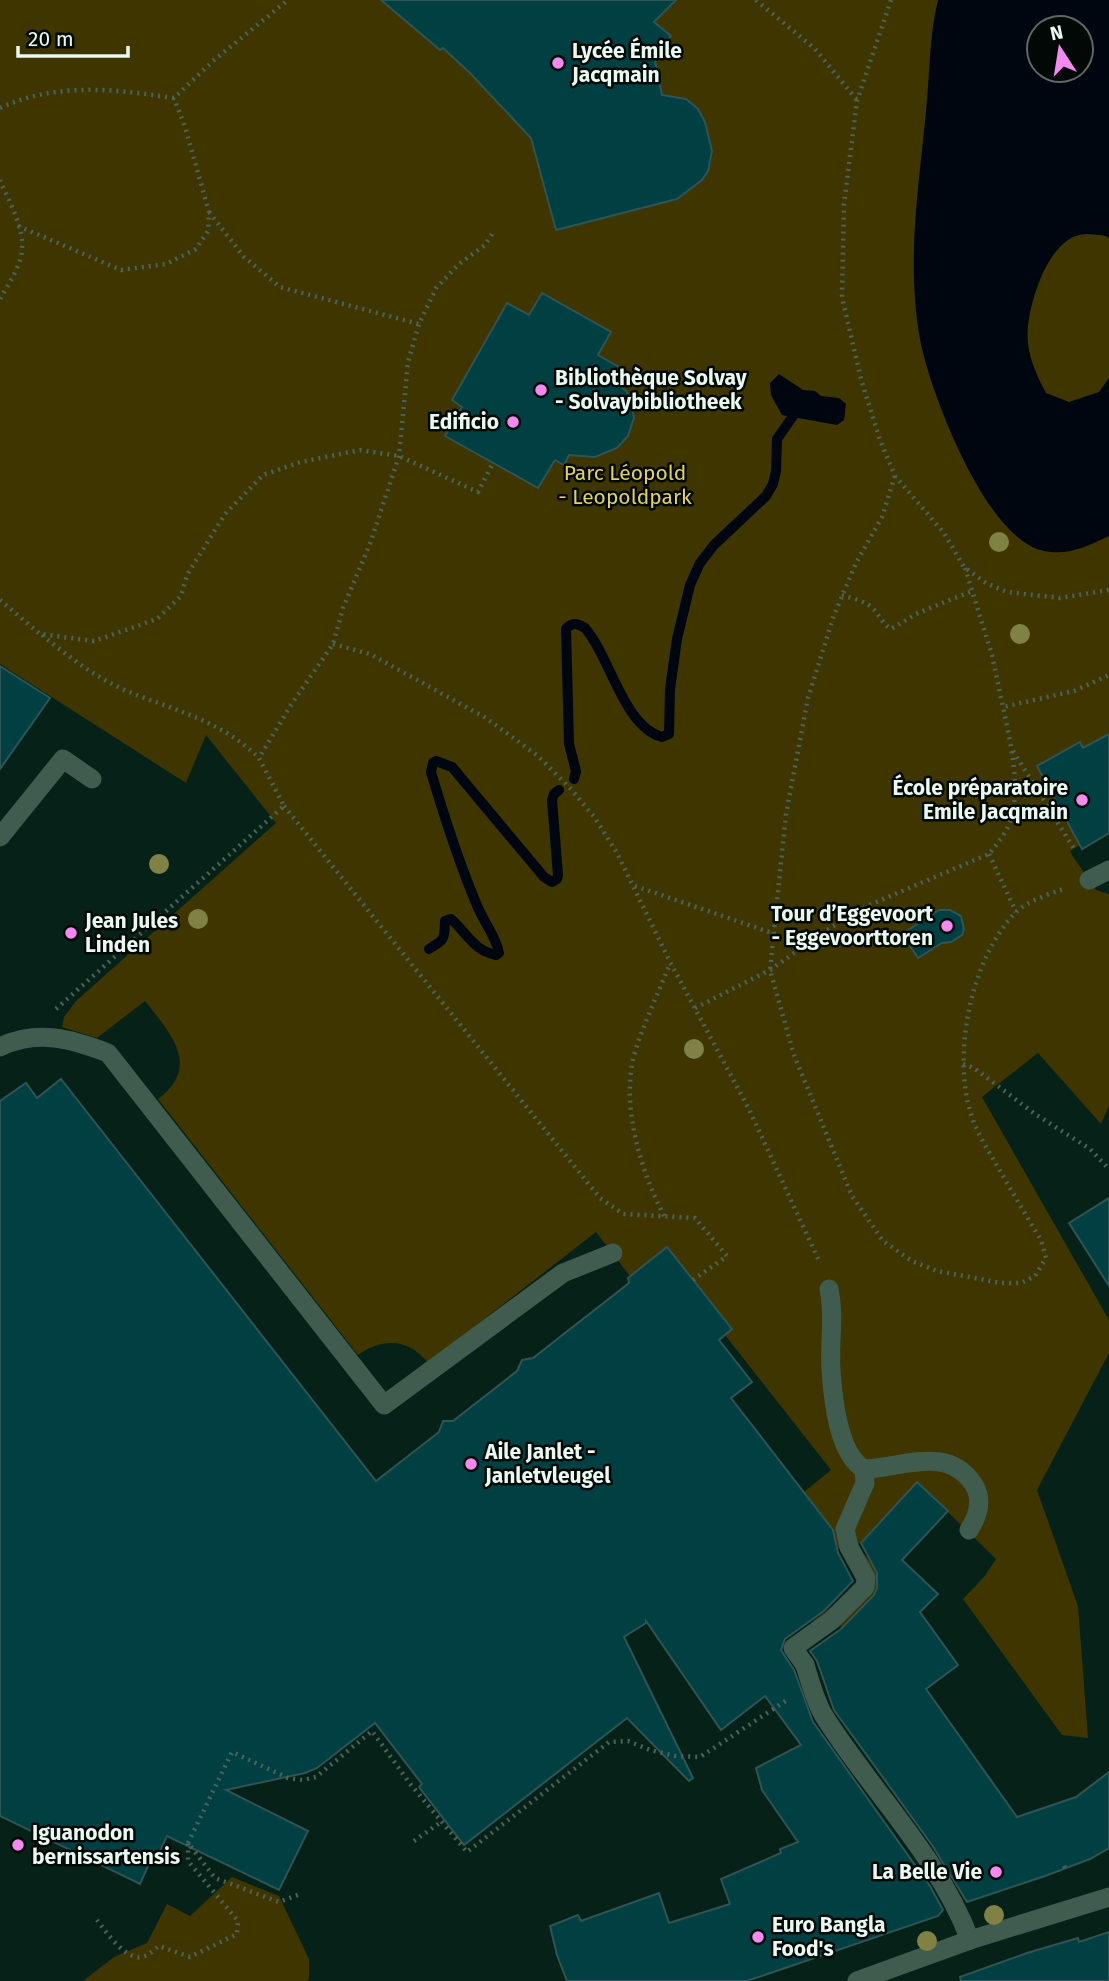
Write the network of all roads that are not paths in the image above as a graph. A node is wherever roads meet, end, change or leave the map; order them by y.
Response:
1 (92, 779) dead end
2 (0, 837) edge
3 (1109, 870) edge
4 (1089, 880) road end
5 (0, 1047) edge
6 (612, 1253) dead end
7 (829, 1289) road end
8 (864, 1469) junction
9 (969, 1530) dead end
10 (1109, 1897) edge
11 (970, 1940) junction
12 (857, 1981) edge

1 - 2 street
3 - 4 street
5 - 6 street
7 - 8 street
8 - 9 street
8 - 11 street
10 - 11 street
11 - 12 street

